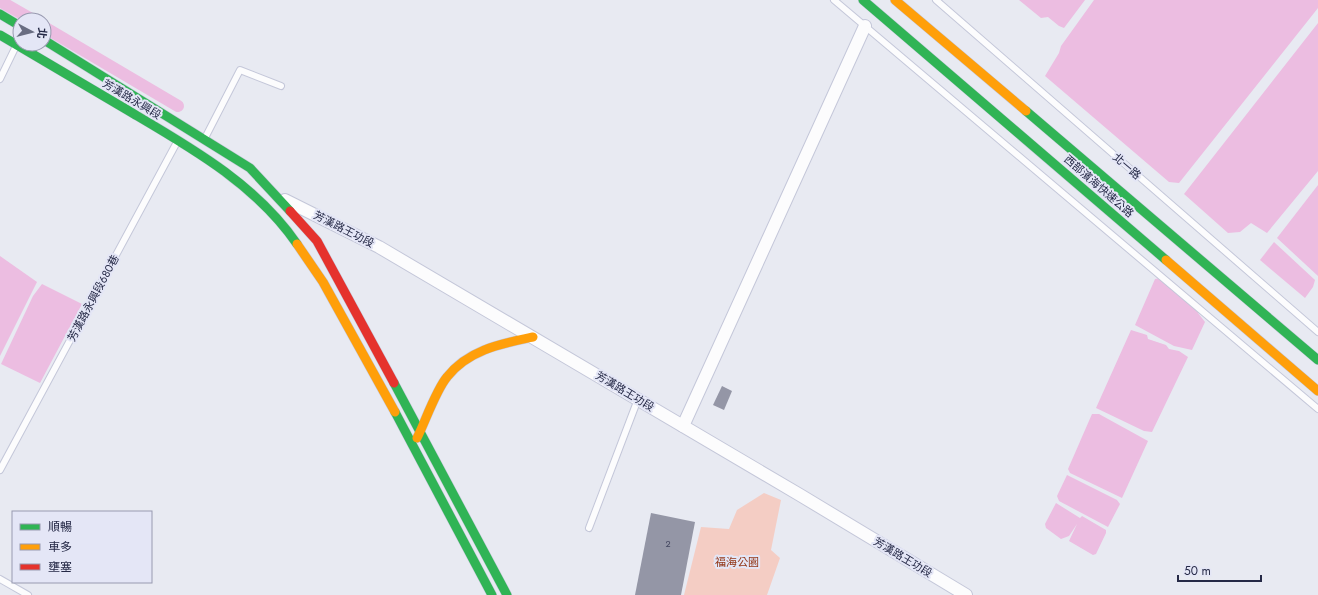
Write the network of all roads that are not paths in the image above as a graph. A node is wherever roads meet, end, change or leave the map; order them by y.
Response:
1 (834, 0) edge
2 (863, 0) edge
3 (896, 0) edge
4 (936, 0) edge
5 (0, 14) edge
6 (12, 21) edge
7 (864, 26) junction
8 (0, 35) edge
9 (12, 42) edge
10 (52, 45) edge
11 (14, 52) edge
12 (29, 52) edge
13 (0, 79) edge
14 (281, 86) dead end
15 (185, 127) junction
16 (204, 139) junction
17 (178, 140) junction
18 (248, 189) junction
19 (278, 197) junction
20 (1318, 332) edge
21 (533, 337) junction
22 (1318, 360) edge
23 (1318, 391) edge
24 (638, 399) junction
25 (1318, 409) edge
26 (683, 426) junction
27 (420, 429) junction
28 (414, 446) junction
29 (0, 470) edge
30 (590, 528) dead end
31 (0, 579) edge
32 (28, 595) edge
33 (492, 595) edge
34 (507, 595) edge
35 (966, 595) edge

1 - 7 lane
2 - 23 main road, 西部濱海快速公路
3 - 22 main road, 西部濱海快速公路
4 - 20 lane, 北一路
5 - 6 main road
7 - 25 lane
7 - 26 street
8 - 9 main road, 芳漢路永興段
10 - 15 main road, 芳漢路永興段
11 - 13 lane
12 - 17 main road, 芳漢路永興段
14 - 16 lane
15 - 16 main road, 芳漢路永興段
15 - 17 lane, 芳漢路永興段680巷
16 - 19 main road, 芳漢路永興段
17 - 18 main road, 芳漢路永興段
17 - 29 lane, 芳漢路永興段680巷
18 - 19 street, 芳漢路王功段
18 - 28 main road
19 - 21 street, 芳漢路王功段
19 - 27 main road, 芳漢路王功段
21 - 24 street, 芳漢路王功段
21 - 27 main road
24 - 26 street, 芳漢路王功段
24 - 30 lane
26 - 35 street, 芳漢路王功段
27 - 28 main road
27 - 34 main road, 芳漢路王功段
28 - 33 main road
31 - 32 lane

